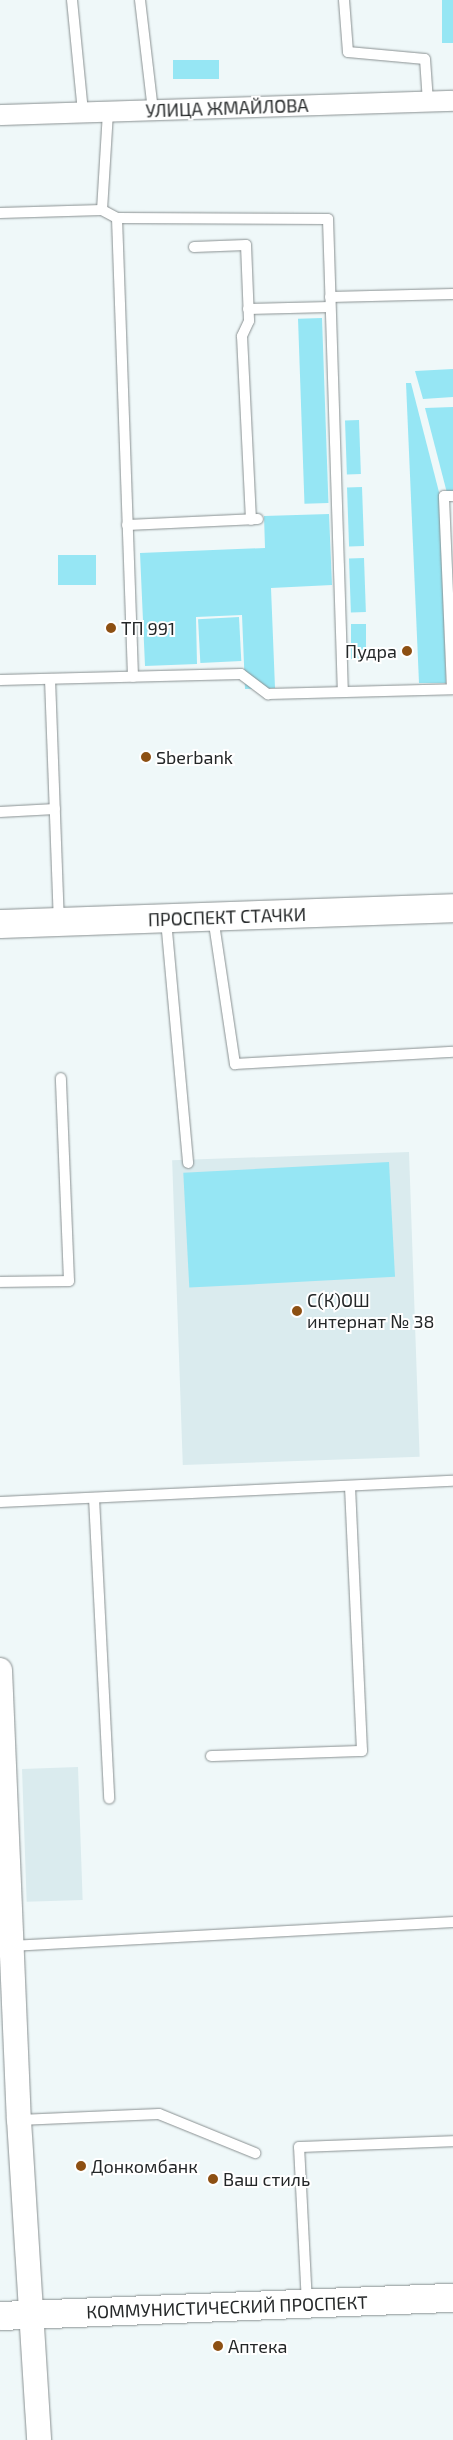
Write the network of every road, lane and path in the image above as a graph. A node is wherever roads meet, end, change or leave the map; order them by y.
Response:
1 (72, 0) edge
2 (140, 0) edge
3 (344, 0) edge
4 (453, 101) edge
5 (428, 102) junction
6 (153, 111) junction
7 (108, 112) junction
8 (83, 113) junction
9 (0, 115) edge
10 (102, 210) junction
11 (0, 213) edge
12 (117, 218) junction
13 (194, 247) dead end
14 (453, 294) edge
15 (330, 302) junction
16 (248, 309) junction
17 (453, 496) edge
18 (126, 524) junction
19 (133, 677) junction
20 (50, 679) junction
21 (0, 680) edge
22 (452, 689) edge
23 (343, 692) junction
24 (54, 809) junction
25 (0, 812) edge
26 (453, 908) edge
27 (213, 918) junction
28 (166, 919) junction
29 (59, 922) junction
30 (0, 924) edge
31 (453, 1052) edge
32 (61, 1078) dead end
33 (188, 1163) dead end
34 (0, 1282) edge
35 (453, 1481) edge
36 (350, 1486) junction
37 (94, 1498) junction
38 (0, 1502) edge
39 (0, 1670) edge
40 (211, 1756) dead end
41 (109, 1799) dead end
42 (453, 1922) edge
43 (12, 1946) junction
44 (19, 2120) junction
45 (453, 2141) edge
46 (255, 2153) dead end
47 (453, 2298) edge
48 (308, 2304) junction
49 (32, 2315) junction
50 (0, 2316) edge
51 (39, 2440) edge

1 - 8 lane
2 - 6 lane
3 - 5 lane
4 - 5 street, УЛИЦА ЖМАЙЛОВА
5 - 6 street, УЛИЦА ЖМАЙЛОВА
6 - 7 street, УЛИЦА ЖМАЙЛОВА
7 - 8 street, УЛИЦА ЖМАЙЛОВА
7 - 10 lane
8 - 9 street, УЛИЦА ЖМАЙЛОВА
10 - 11 lane
10 - 12 lane
12 - 15 lane
12 - 18 lane
13 - 16 lane
14 - 15 lane
15 - 16 lane
15 - 23 lane
16 - 18 lane
17 - 22 lane
18 - 19 lane
19 - 20 lane
19 - 23 lane
20 - 21 lane
20 - 24 lane
22 - 23 lane
24 - 25 lane
24 - 29 lane
26 - 27 main road, ПРОСПЕКТ СТАЧКИ
27 - 28 main road, ПРОСПЕКТ СТАЧКИ
27 - 31 lane
28 - 29 main road, ПРОСПЕКТ СТАЧКИ
28 - 33 lane
29 - 30 main road, ПРОСПЕКТ СТАЧКИ
32 - 34 lane
35 - 36 lane
36 - 37 lane
36 - 40 lane
37 - 38 lane
37 - 41 lane
39 - 43 street
42 - 43 lane
43 - 44 street
44 - 46 lane
44 - 49 street
45 - 48 lane
47 - 48 main road, КОММУНИСТИЧЕСКИЙ ПРОСПЕКТ
48 - 49 main road, КОММУНИСТИЧЕСКИЙ ПРОСПЕКТ
49 - 50 main road, КОММУНИСТИЧЕСКИЙ ПРОСПЕКТ
49 - 51 street

